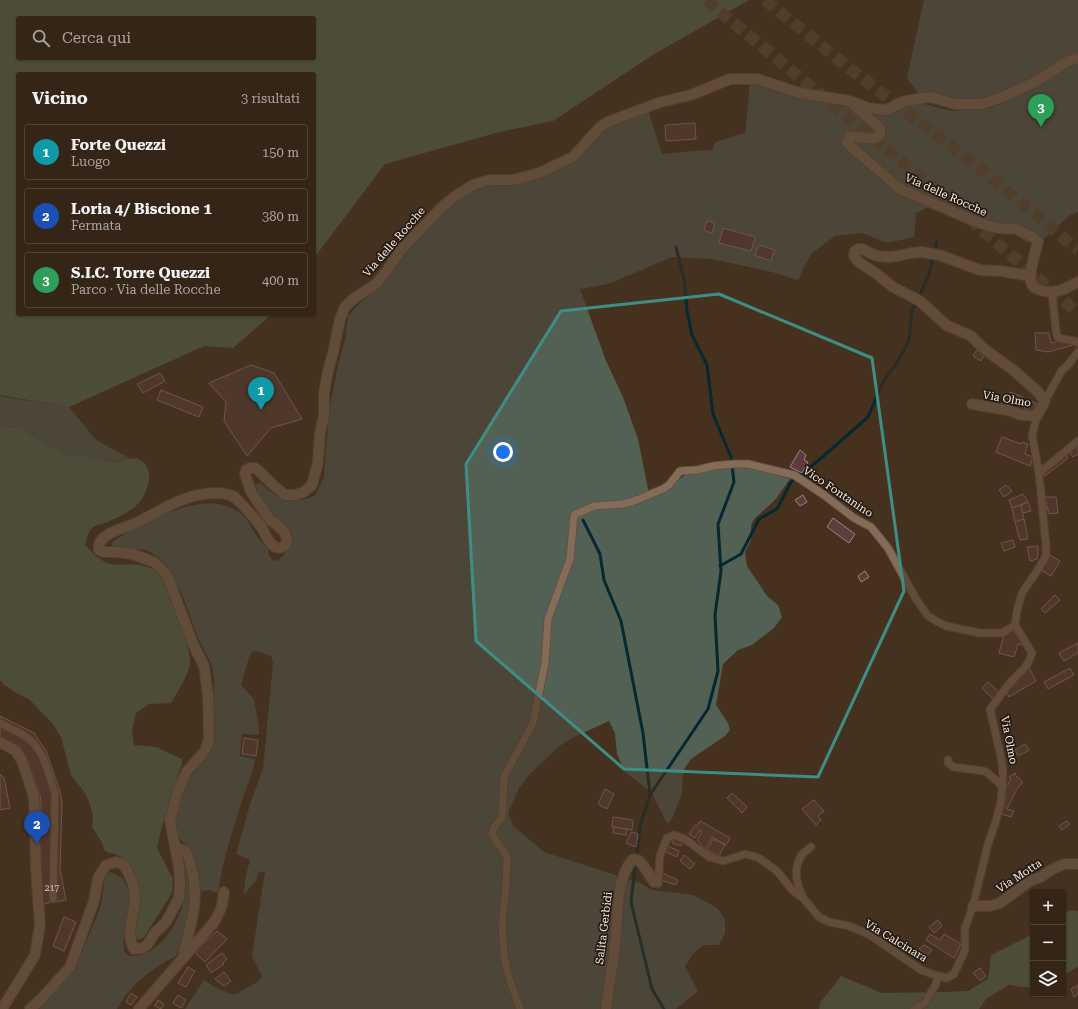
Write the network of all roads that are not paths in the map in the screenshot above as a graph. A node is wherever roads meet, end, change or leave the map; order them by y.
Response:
1 (1078, 58) edge
2 (850, 101) junction
3 (1031, 276) junction
4 (1078, 282) edge
5 (1052, 293) junction
6 (1078, 344) edge
7 (1078, 352) edge
8 (1045, 401) junction
9 (972, 404) dead end
10 (1037, 416) junction
11 (1078, 441) edge
12 (1039, 472) junction
13 (1015, 625) junction
14 (0, 724) edge
15 (0, 742) edge
16 (948, 760) dead end
17 (1002, 786) junction
18 (811, 847) dead end
19 (175, 848) junction
20 (1078, 864) edge
21 (654, 882) joint
22 (224, 892) dead end
23 (53, 899) dead end
24 (804, 899) junction
25 (973, 906) junction
26 (185, 955) junction
27 (938, 976) junction
28 (2, 1009) edge
29 (30, 1009) edge
30 (139, 1009) edge
31 (520, 1009) edge
32 (606, 1009) edge
33 (914, 1009) edge

1 - 2 street, Via delle Rocche
2 - 3 street, Via delle Rocche
2 - 19 street, Via delle Rocche
3 - 5 street
3 - 8 street
4 - 5 street
5 - 6 street
7 - 8 street, Via Olmo
8 - 10 street, Via Olmo
9 - 10 street, Via Olmo
10 - 12 street, Via Olmo
11 - 12 street
12 - 13 street, Via Olmo
13 - 17 street, Via Olmo
13 - 31 street, Vico Fontanino
14 - 23 street
15 - 28 street
16 - 17 street
17 - 25 street, Via Olmo
18 - 24 street
19 - 26 street
19 - 29 street
20 - 25 street, Via Motta
21 - 24 street, Via Calcinara
21 - 32 street, Salita Gerbidi
22 - 26 street
24 - 27 street, Via Calcinara
25 - 27 street, Via Olmo
26 - 30 street
27 - 33 street

